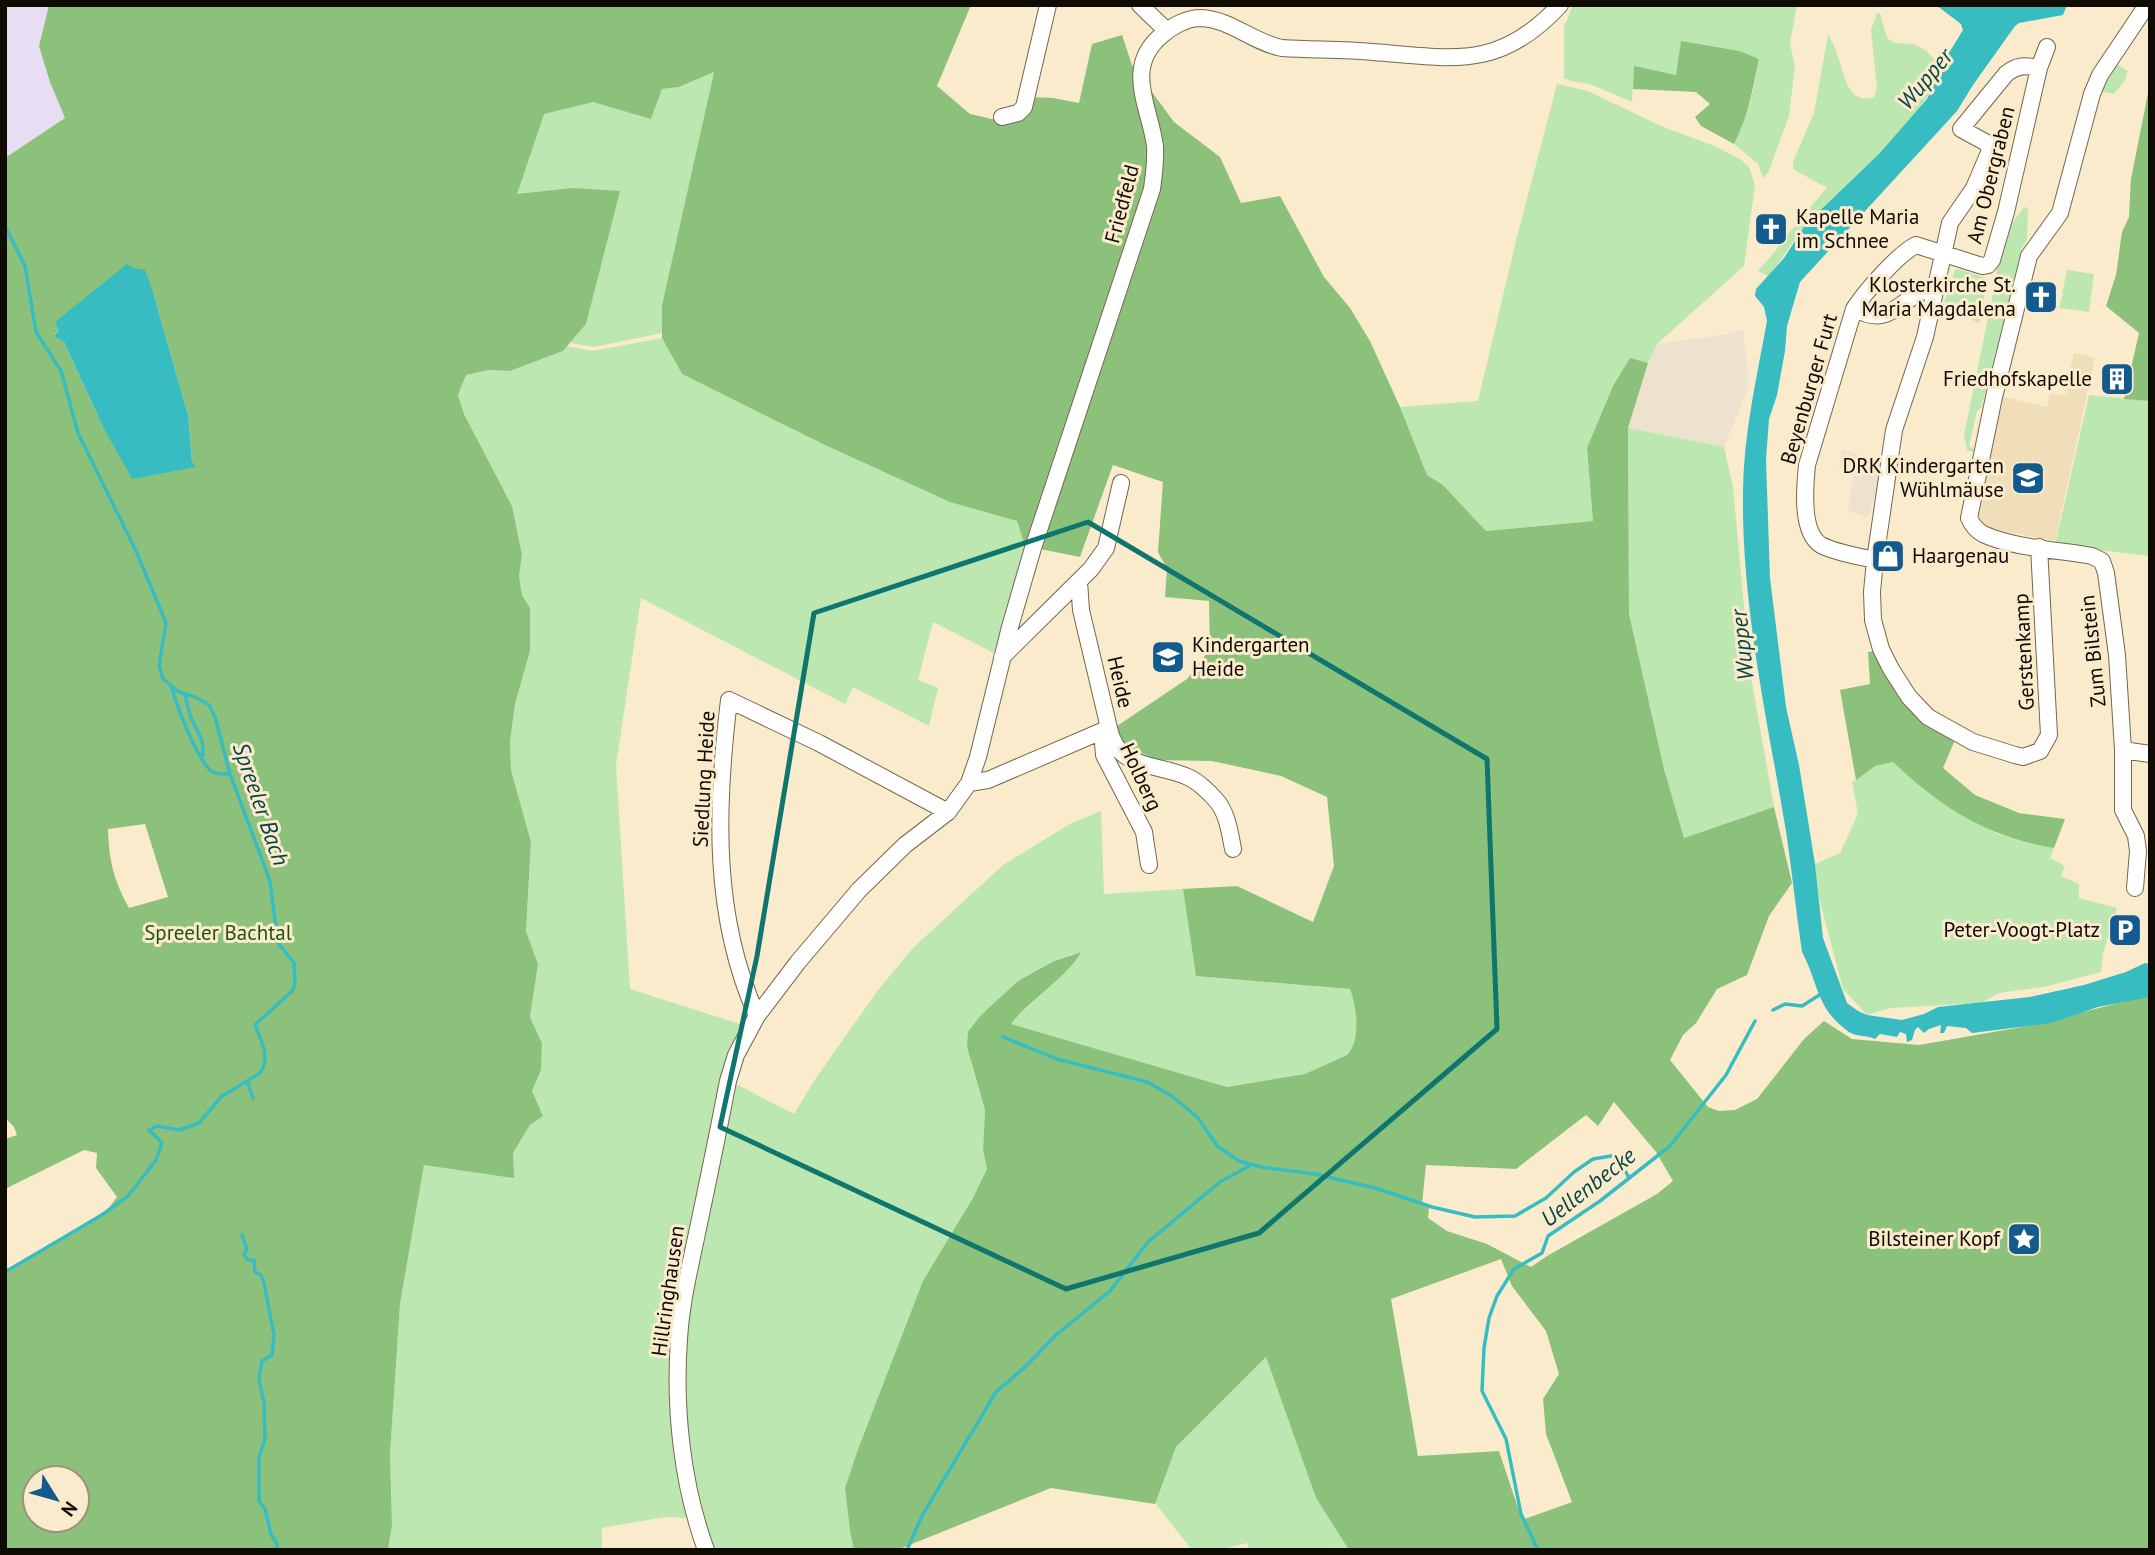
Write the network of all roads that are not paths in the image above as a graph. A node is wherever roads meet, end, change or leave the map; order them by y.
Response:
1 (1048, 5) edge
2 (1140, 5) edge
3 (1560, 5) edge
4 (2147, 5) edge
5 (1167, 31) junction
6 (2047, 47) dead end
7 (2039, 68) junction
8 (1002, 117) dead end
9 (1943, 252) junction
10 (1937, 284) junction
11 (1854, 309) junction
12 (1121, 482) dead end
13 (2039, 547) junction
14 (1875, 560) junction
15 (1079, 580) junction
16 (1002, 657) junction
17 (1108, 728) junction
18 (2123, 750) junction
19 (2150, 754) edge
20 (969, 783) junction
21 (948, 812) junction
22 (1233, 849) dead end
23 (1149, 865) dead end
24 (2135, 888) dead end
25 (757, 1016) junction
26 (706, 1550) edge

1 - 8 street
2 - 5 street
3 - 5 street, Friedfeld
4 - 13 street, Zum Bilstein
5 - 16 street, Friedfeld
6 - 7 street, Am Obergraben
7 - 9 street, Am Obergraben
7 - 9 street
9 - 10 street
9 - 11 street, Beyenburger Furt
10 - 11 street, Beyenburger Furt
10 - 14 street
11 - 14 street, Beyenburger Furt
12 - 15 street
13 - 14 street, Gerstenkamp
13 - 18 street, Zum Bilstein
15 - 16 street
15 - 17 street, Heide
16 - 20 street
17 - 20 street, Heide
17 - 22 street, Holberg
17 - 23 street, Holberg
18 - 19 street
18 - 24 street, Zum Bilstein
20 - 21 street
21 - 25 street
21 - 25 street, Siedlung Heide
25 - 26 street, Hillringhausen

